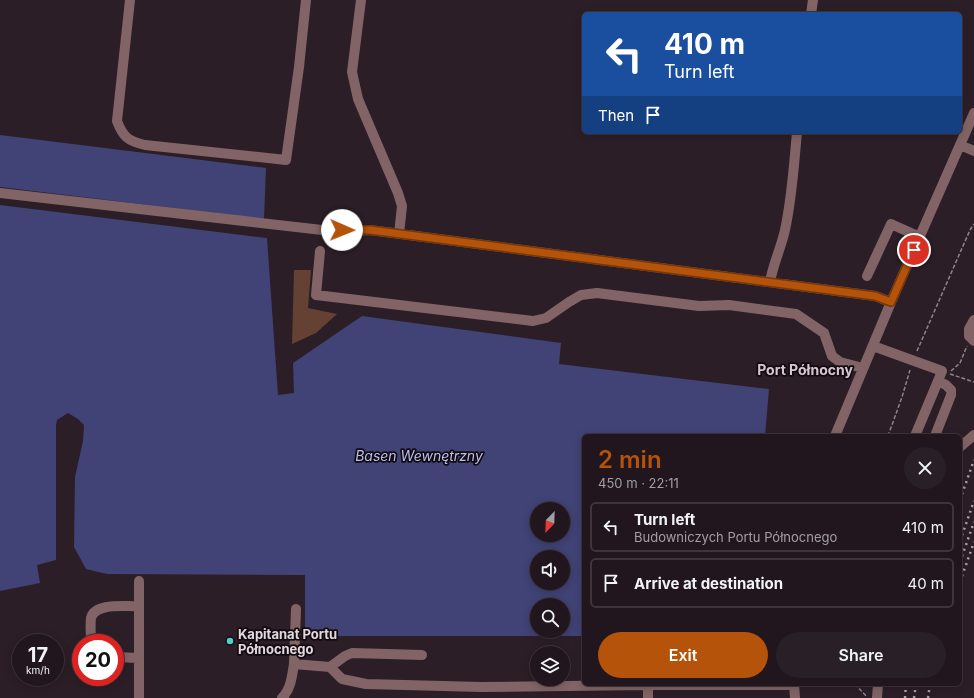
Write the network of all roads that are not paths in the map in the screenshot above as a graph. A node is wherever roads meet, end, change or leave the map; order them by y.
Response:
1 (130, 0) edge
2 (306, 0) edge
3 (361, 0) edge
4 (813, 0) edge
5 (811, 12) edge
6 (974, 112) edge
7 (797, 134) edge
8 (960, 145) junction
9 (974, 151) edge
10 (0, 193) edge
11 (399, 234) junction
12 (920, 237) junction
13 (320, 251) dead end
14 (867, 276) dead end
15 (770, 282) junction
16 (891, 302) junction
17 (974, 320) edge
18 (970, 343) edge
19 (873, 346) junction
20 (863, 368) junction
21 (938, 381) junction
22 (836, 434) edge
23 (916, 434) edge
24 (936, 434) edge
25 (974, 435) edge
26 (962, 445) edge
27 (139, 581) dead end
28 (139, 606) junction
29 (296, 609) dead end
30 (91, 634) edge
31 (422, 655) dead end
32 (124, 657) edge
33 (140, 658) junction
34 (294, 664) junction
35 (330, 667) junction
36 (582, 686) edge
37 (648, 686) edge
38 (794, 686) edge
39 (878, 686) edge
40 (140, 698) edge
41 (282, 698) edge
42 (648, 698) edge
43 (795, 698) edge
44 (877, 698) edge

1 - 2 street
3 - 11 street
4 - 5 street
6 - 8 street
7 - 15 street
8 - 9 street
8 - 12 street
10 - 11 street
11 - 15 street
12 - 14 street
12 - 16 street
13 - 20 street
15 - 16 street
16 - 19 street
17 - 18 street
19 - 20 street
19 - 21 street
20 - 22 street
21 - 23 street
21 - 24 street
25 - 26 street
27 - 28 street
28 - 30 street
28 - 33 street
29 - 34 street
31 - 35 street
32 - 33 street
33 - 40 street
34 - 35 street
34 - 41 street
35 - 36 street
37 - 42 street
38 - 43 street
39 - 44 street

